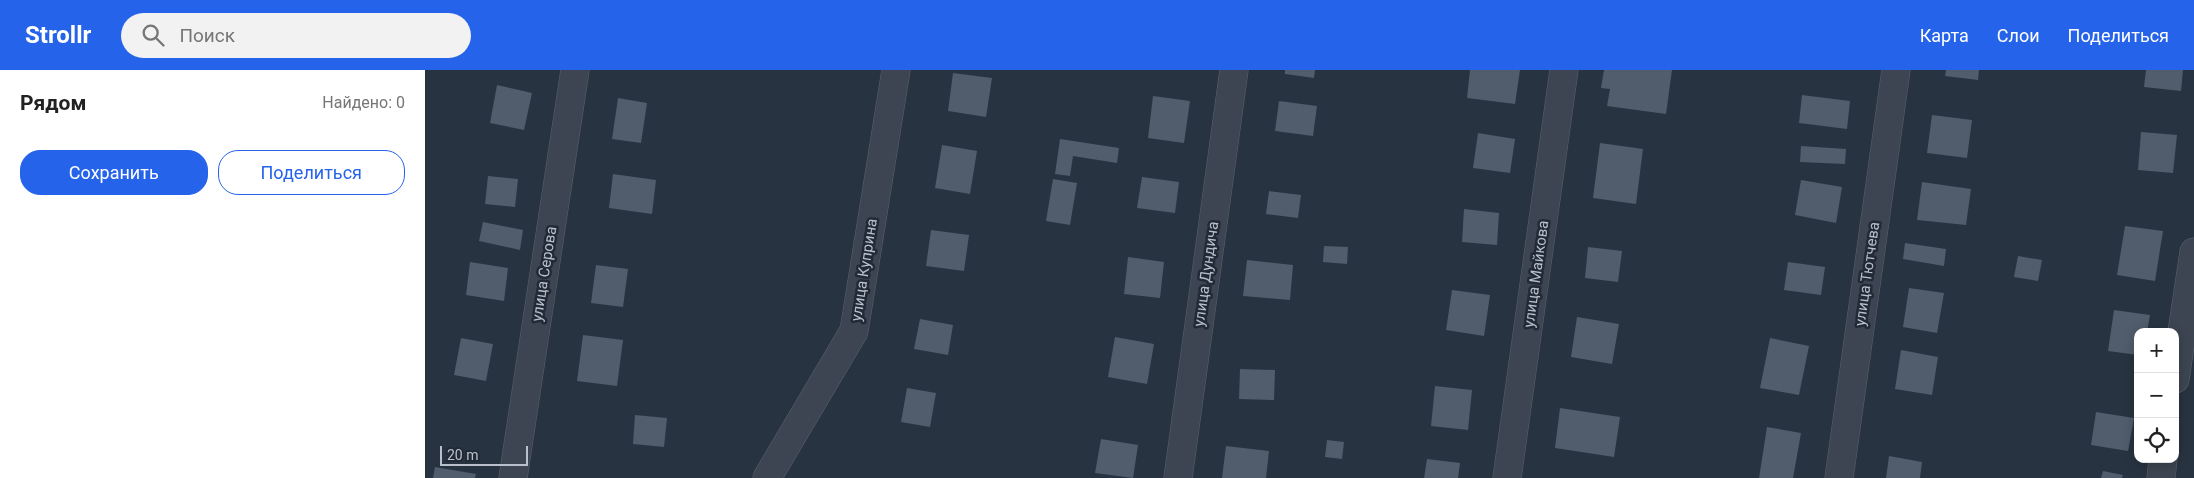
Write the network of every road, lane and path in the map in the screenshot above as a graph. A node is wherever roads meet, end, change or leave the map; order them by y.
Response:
1 (575, 70) edge
2 (896, 70) edge
3 (1234, 70) edge
4 (1564, 70) edge
5 (1896, 70) edge
6 (2194, 252) edge
7 (2176, 373) edge
8 (2163, 463) edge
9 (513, 478) edge
10 (767, 478) edge
11 (1178, 478) edge
12 (1507, 478) edge
13 (1839, 478) edge
14 (2161, 478) edge

1 - 9 street, улица Серова
2 - 10 street, улица Куприна
3 - 11 street, улица Дундича
4 - 12 street, улица Майкова
5 - 13 street, улица Тютчева
6 - 7 street
8 - 14 street

